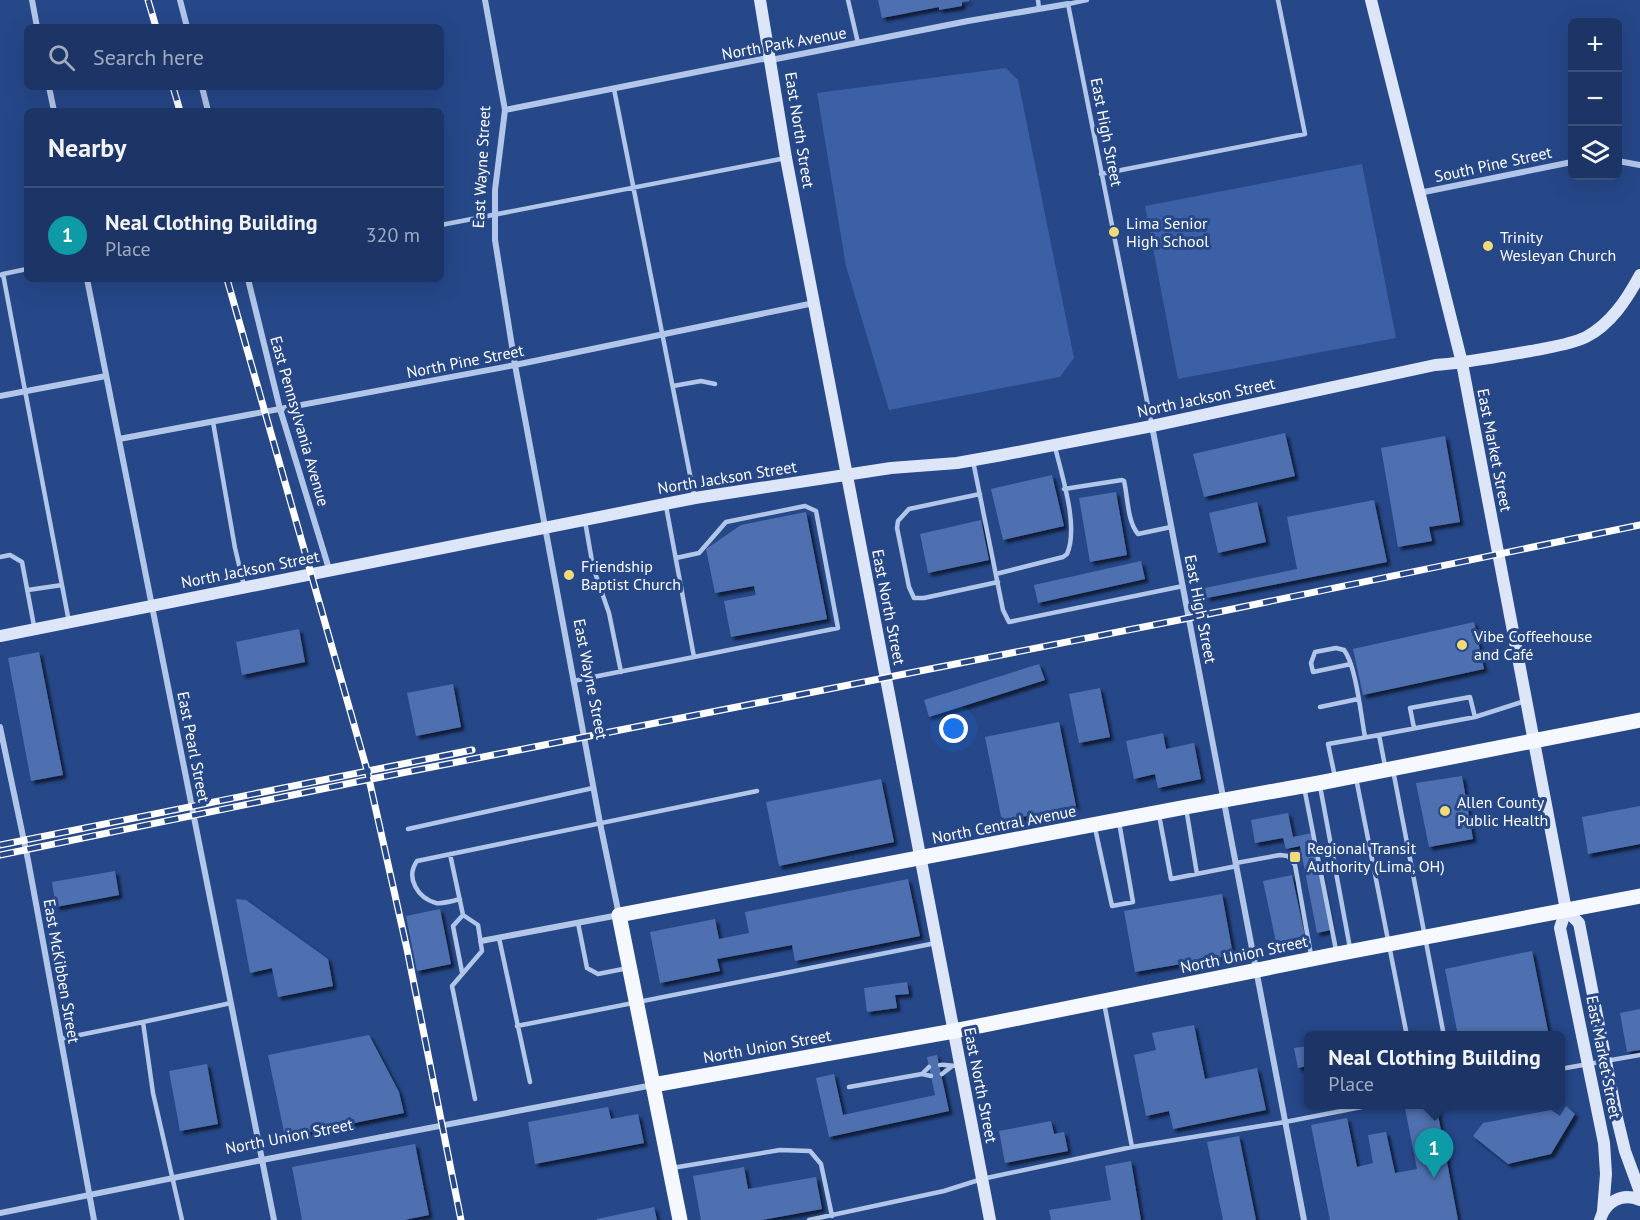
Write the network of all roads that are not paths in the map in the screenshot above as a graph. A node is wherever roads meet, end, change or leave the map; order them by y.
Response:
1 (32, 0) edge
2 (180, 0) edge
3 (484, 0) edge
4 (760, 0) edge
5 (848, 0) edge
6 (1038, 0) edge
7 (1087, 0) edge
8 (1278, 0) edge
9 (1371, 0) edge
10 (1068, 4) junction
11 (1039, 9) junction
12 (36, 24) edge
13 (186, 24) edge
14 (858, 43) junction
15 (771, 60) junction
16 (614, 89) junction
17 (50, 90) edge
18 (203, 90) edge
19 (53, 108) edge
20 (207, 108) edge
21 (505, 110) junction
22 (786, 158) junction
23 (1622, 162) edge
24 (1568, 163) edge
25 (1640, 165) edge
26 (1101, 174) junction
27 (633, 188) junction
28 (1419, 193) junction
29 (495, 215) junction
30 (444, 224) edge
31 (24, 270) edge
32 (1, 275) edge
33 (1640, 275) edge
34 (88, 282) edge
35 (249, 282) edge
36 (814, 303) junction
37 (663, 334) junction
38 (1462, 363) junction
39 (515, 366) junction
40 (106, 376) junction
41 (715, 384) dead end
42 (673, 386) junction
43 (26, 391) junction
44 (0, 396) edge
45 (280, 409) junction
46 (213, 422) junction
47 (1152, 426) junction
48 (119, 439) junction
49 (1055, 445) junction
50 (973, 460) junction
51 (847, 474) junction
52 (1064, 489) junction
53 (980, 494) junction
54 (695, 498) junction
55 (665, 503) junction
56 (584, 519) junction
57 (545, 527) junction
58 (1171, 527) junction
59 (0, 557) edge
60 (676, 558) junction
61 (329, 569) junction
62 (996, 574) junction
63 (998, 582) junction
64 (62, 585) junction
65 (244, 586) junction
66 (1183, 586) junction
67 (28, 590) junction
68 (152, 605) junction
69 (69, 622) junction
70 (35, 629) junction
71 (0, 636) edge
72 (694, 657) junction
73 (1351, 664) junction
74 (621, 672) junction
75 (573, 681) junction
76 (1358, 699) junction
77 (1526, 701) junction
78 (1320, 706) dead end
79 (1475, 717) junction
80 (1640, 720) edge
81 (0, 727) edge
82 (1414, 728) junction
83 (1379, 735) junction
84 (1365, 737) junction
85 (1534, 740) junction
86 (1389, 768) junction
87 (1355, 775) junction
88 (1336, 780) junction
89 (1312, 784) junction
90 (593, 788) junction
91 (757, 791) dead end
92 (1224, 800) junction
93 (1186, 807) junction
94 (1159, 813) junction
95 (1119, 820) junction
96 (600, 823) junction
97 (1095, 825) junction
98 (408, 829) dead end
99 (450, 854) junction
100 (921, 859) junction
101 (1236, 865) junction
102 (1197, 874) junction
103 (1640, 896) edge
104 (460, 899) junction
105 (1566, 910) junction
106 (463, 915) junction
107 (619, 915) junction
108 (578, 923) junction
109 (1426, 937) junction
110 (498, 938) junction
111 (481, 941) junction
112 (937, 942) junction
113 (1390, 944) junction
114 (1344, 952) junction
115 (1312, 959) junction
116 (630, 968) junction
117 (1257, 970) junction
118 (462, 972) junction
119 (1104, 1001) junction
120 (637, 1002) junction
121 (231, 1004) junction
122 (143, 1022) junction
123 (518, 1026) junction
124 (954, 1031) junction
125 (1406, 1031) edge
126 (1443, 1031) edge
127 (60, 1039) junction
128 (1640, 1055) edge
129 (1605, 1062) junction
130 (940, 1065) dead end
131 (1589, 1065) junction
132 (956, 1066) junction
133 (929, 1067) dead end
134 (1565, 1068) edge
135 (922, 1074) junction
136 (942, 1074) dead end
137 (931, 1076) dead end
138 (530, 1082) dead end
139 (654, 1084) junction
140 (849, 1087) dead end
141 (475, 1099) dead end
142 (1351, 1109) edge
143 (1285, 1122) junction
144 (1132, 1148) junction
145 (262, 1160) junction
146 (670, 1168) junction
147 (173, 1177) junction
148 (982, 1179) junction
149 (1640, 1192) edge
150 (88, 1195) junction
151 (1640, 1200) edge
152 (2, 1212) edge
153 (832, 1216) junction
154 (1602, 1216) edge
155 (6, 1220) edge
156 (93, 1220) edge
157 (182, 1220) edge
158 (274, 1220) edge
159 (680, 1220) edge
160 (809, 1220) edge
161 (990, 1220) edge
162 (1304, 1220) edge

1 - 12 street
2 - 13 street
3 - 21 street, East Wayne Street
4 - 15 street, East North Street
5 - 14 lane
6 - 11 lane
7 - 10 lane
8 - 26 lane
9 - 28 street, East Market Street
10 - 11 street, North Park Avenue
10 - 26 lane, East High Street
11 - 14 street, North Park Avenue
14 - 15 street, North Park Avenue
15 - 16 street, North Park Avenue
15 - 22 street, East North Street
16 - 21 street, North Park Avenue
16 - 27 lane
17 - 19 street
18 - 20 street
21 - 29 street, East Wayne Street
22 - 27 lane
22 - 36 street, East North Street
23 - 25 street
24 - 28 street, South Pine Street
26 - 47 lane, East High Street
27 - 29 lane
27 - 37 lane
28 - 38 street, East Market Street
29 - 30 lane
29 - 39 street, East Wayne Street
31 - 32 lane
32 - 43 lane
33 - 38 street, North Jackson Street
34 - 40 street, East Pearl Street
35 - 45 street, East Pennsylvania Avenue
36 - 37 street, North Pine Street
36 - 51 street, East North Street
37 - 39 street, North Pine Street
37 - 42 lane
38 - 47 street, North Jackson Street
38 - 77 street, East Market Street
39 - 45 street, North Pine Street
39 - 57 street, East Wayne Street
40 - 43 street
40 - 48 street, East Pearl Street
41 - 42 lane
42 - 54 lane
43 - 44 street
43 - 64 lane
45 - 46 street, North Pine Street
45 - 61 street, East Pennsylvania Avenue
46 - 48 street, North Pine Street
46 - 65 lane
47 - 49 street, North Jackson Street
47 - 58 street, East High Street
48 - 68 street, East Pearl Street
49 - 50 street, North Jackson Street
49 - 52 lane
50 - 51 street, North Jackson Street
50 - 53 lane
51 - 54 street, North Jackson Street
51 - 100 street, East North Street
52 - 58 lane
52 - 62 lane
53 - 62 lane
53 - 63 lane
54 - 55 street, North Jackson Street
55 - 56 street, North Jackson Street
55 - 60 lane
56 - 57 street, North Jackson Street
56 - 74 lane
57 - 61 street, North Jackson Street
57 - 75 street, East Wayne Street
58 - 66 street, East High Street
59 - 67 lane
60 - 72 lane
60 - 72 lane
61 - 65 street, North Jackson Street
62 - 63 lane
63 - 66 lane
64 - 67 lane
64 - 69 lane
65 - 68 street, North Jackson Street
66 - 92 street, East High Street
67 - 70 lane
68 - 69 street, North Jackson Street
68 - 121 street, East Pearl Street
69 - 70 street, North Jackson Street
70 - 71 street, North Jackson Street
72 - 74 lane
73 - 73 lane
73 - 76 lane
74 - 75 lane
75 - 90 street, East Wayne Street
76 - 78 lane
76 - 84 lane
77 - 79 lane
77 - 85 street, East Market Street
79 - 82 lane
79 - 82 lane
80 - 85 main road, North Central Avenue
81 - 127 street, East McKibben Street
82 - 83 lane
83 - 84 lane
83 - 86 lane
84 - 88 lane
85 - 86 main road, North Central Avenue
85 - 105 street, East Market Street
86 - 87 main road, North Central Avenue
86 - 109 lane
87 - 88 main road, North Central Avenue
87 - 113 lane
88 - 89 main road, North Central Avenue
89 - 92 main road, North Central Avenue
89 - 114 lane
89 - 114 lane
90 - 96 street, East Wayne Street
90 - 98 lane
91 - 96 lane
92 - 93 main road, North Central Avenue
92 - 101 street, East High Street
93 - 94 main road, North Central Avenue
93 - 102 lane
94 - 95 main road, North Central Avenue
94 - 102 lane
95 - 97 main road, North Central Avenue
95 - 97 lane
96 - 99 lane
96 - 107 street, East Wayne Street
97 - 100 main road, North Central Avenue
99 - 104 lane
99 - 104 lane
100 - 107 main road, North Central Avenue
100 - 112 street, East North Street
101 - 102 lane
101 - 115 lane
101 - 117 street, East High Street
103 - 105 main road, North Union Street
104 - 106 lane
105 - 109 main road, North Union Street
105 - 129 street, East Market Street
105 - 131 street, East Market Street
106 - 111 lane
106 - 118 lane
107 - 108 street, North Central Avenue
107 - 116 main road, East Wayne Street
108 - 110 street, North Central Avenue
108 - 116 lane
109 - 113 main road, North Union Street
109 - 126 lane
110 - 111 street, North Central Avenue
110 - 123 lane
111 - 118 lane
112 - 120 lane
112 - 124 street, East North Street
113 - 114 main road, North Union Street
113 - 125 lane
114 - 115 main road, North Union Street
115 - 117 main road, North Union Street
116 - 120 main road, East Wayne Street
117 - 119 main road, North Union Street
117 - 143 street, East High Street
118 - 141 lane
119 - 124 main road, North Union Street
119 - 144 lane
120 - 123 lane
120 - 139 main road, East Wayne Street
121 - 122 lane
121 - 145 street, East Pearl Street
122 - 127 lane
122 - 147 lane
123 - 138 lane
124 - 132 street, East North Street
124 - 139 main road, North Union Street
127 - 150 street, East McKibben Street
128 - 129 lane
129 - 131 lane
129 - 149 street, East Market Street
130 - 132 lane
131 - 134 lane
131 - 154 street, East Market Street
132 - 136 lane
132 - 148 street, East North Street
133 - 135 lane
135 - 137 lane
135 - 140 lane
139 - 145 street, North Union Street
139 - 146 main road, East Wayne Street
142 - 143 lane
143 - 144 lane
143 - 162 street, East High Street
144 - 148 lane
145 - 147 street, North Union Street
145 - 158 street, East Pearl Street
146 - 153 lane
146 - 159 main road, East Wayne Street
147 - 150 street, North Union Street
147 - 157 lane
148 - 153 lane
148 - 161 street, East North Street
150 - 152 street, North Union Street
150 - 156 street, East McKibben Street
151 - 154 street
152 - 155 lane
153 - 160 lane

